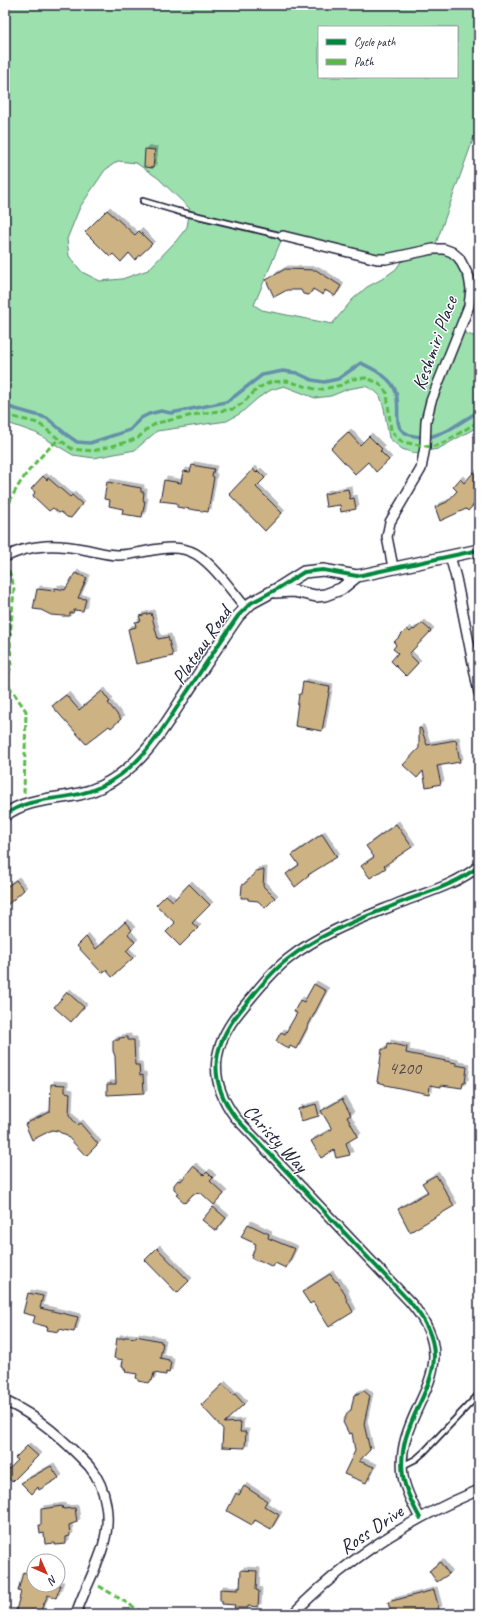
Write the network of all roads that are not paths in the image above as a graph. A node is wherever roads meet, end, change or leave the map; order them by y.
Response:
1 (143, 201) dead end
2 (283, 236) joint
3 (479, 550) edge
4 (450, 556) junction
5 (5, 557) edge
6 (393, 567) junction
7 (358, 576) junction
8 (272, 592) junction
9 (245, 607) junction
10 (479, 693) edge
11 (5, 815) edge
12 (479, 866) edge
13 (479, 1394) edge
14 (5, 1401) edge
15 (402, 1466) junction
16 (479, 1490) edge
17 (420, 1518) junction
18 (76, 1614) edge
19 (293, 1614) edge

1 - 2 lane, Keshmiri Place
2 - 6 street, Keshmiri Place
3 - 4 street, Plateau Road
4 - 6 street, Plateau Road
4 - 10 street
5 - 9 street
6 - 7 street, Plateau Road
7 - 8 street, Plateau Road
7 - 8 street, Plateau Road
8 - 9 street, Plateau Road
9 - 11 street, Plateau Road
12 - 15 street, Christy Way
13 - 15 lane
14 - 18 street
15 - 17 street, Christy Way
16 - 17 street, Ross Drive
17 - 19 street, Ross Drive

